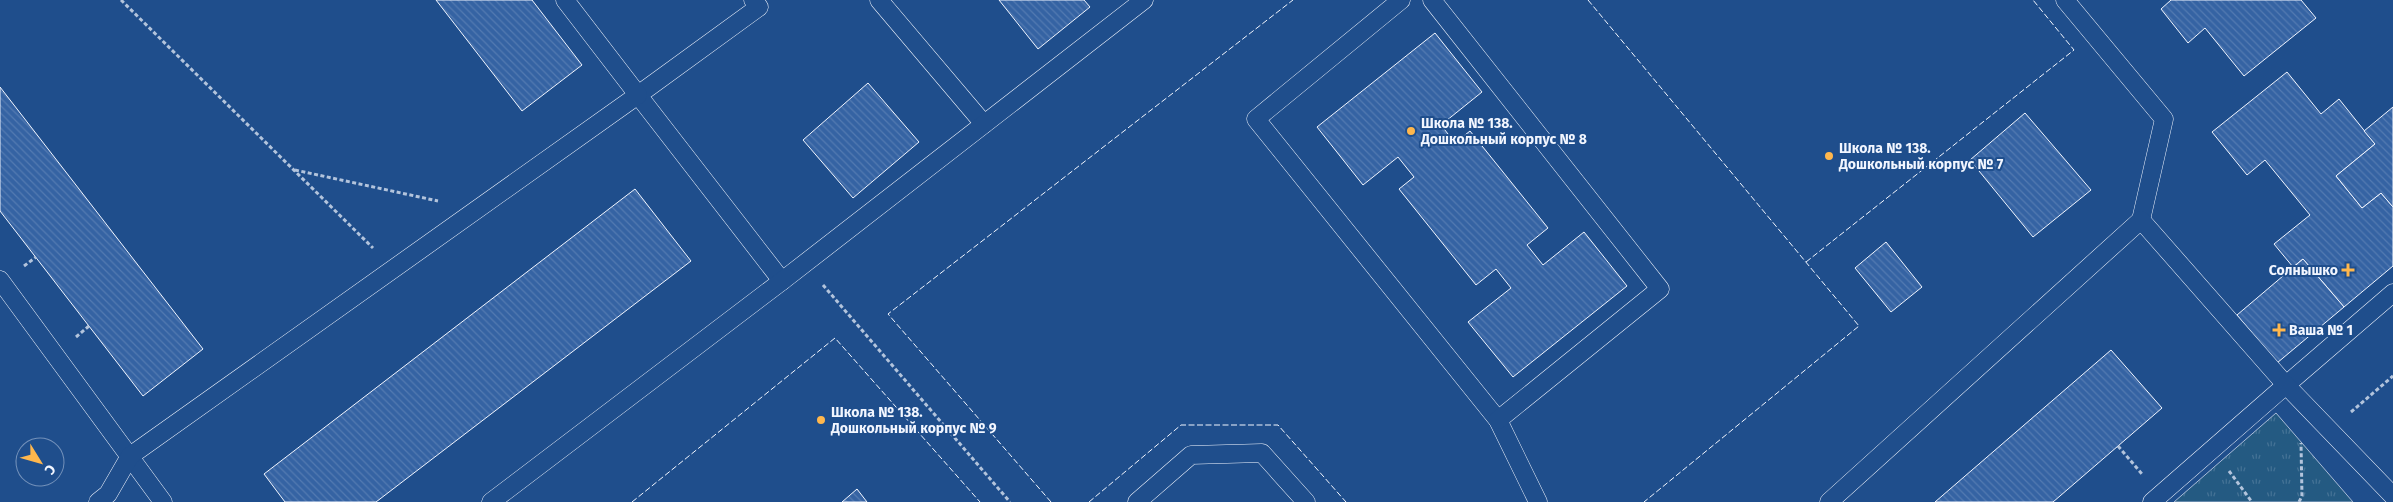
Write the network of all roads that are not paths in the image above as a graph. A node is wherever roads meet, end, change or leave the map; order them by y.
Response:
1 (565, 0) edge
2 (879, 0) edge
3 (1144, 0) edge
4 (1401, 0) edge
5 (1432, 0) edge
6 (2065, 0) edge
7 (760, 2) edge
8 (638, 94) junction
9 (984, 124) junction
10 (2141, 220) junction
11 (0, 280) edge
12 (782, 281) junction
13 (2393, 294) edge
14 (2286, 385) junction
15 (1498, 420) junction
16 (130, 456) junction
17 (2393, 496) edge
18 (2156, 498) edge
19 (107, 499) edge
20 (164, 502) edge
21 (491, 502) edge
22 (1137, 502) edge
23 (1306, 502) edge
24 (1538, 502) edge
25 (1829, 502) edge

1 - 8 lane
2 - 9 lane
3 - 9 lane
4 - 15 lane
5 - 15 lane
6 - 10 lane
7 - 8 lane
8 - 12 lane
8 - 16 lane
9 - 12 lane
10 - 14 lane
10 - 25 lane
11 - 16 lane
12 - 21 lane
13 - 14 lane
14 - 17 lane
14 - 18 lane
15 - 24 lane
16 - 19 lane
16 - 20 lane
22 - 23 lane

